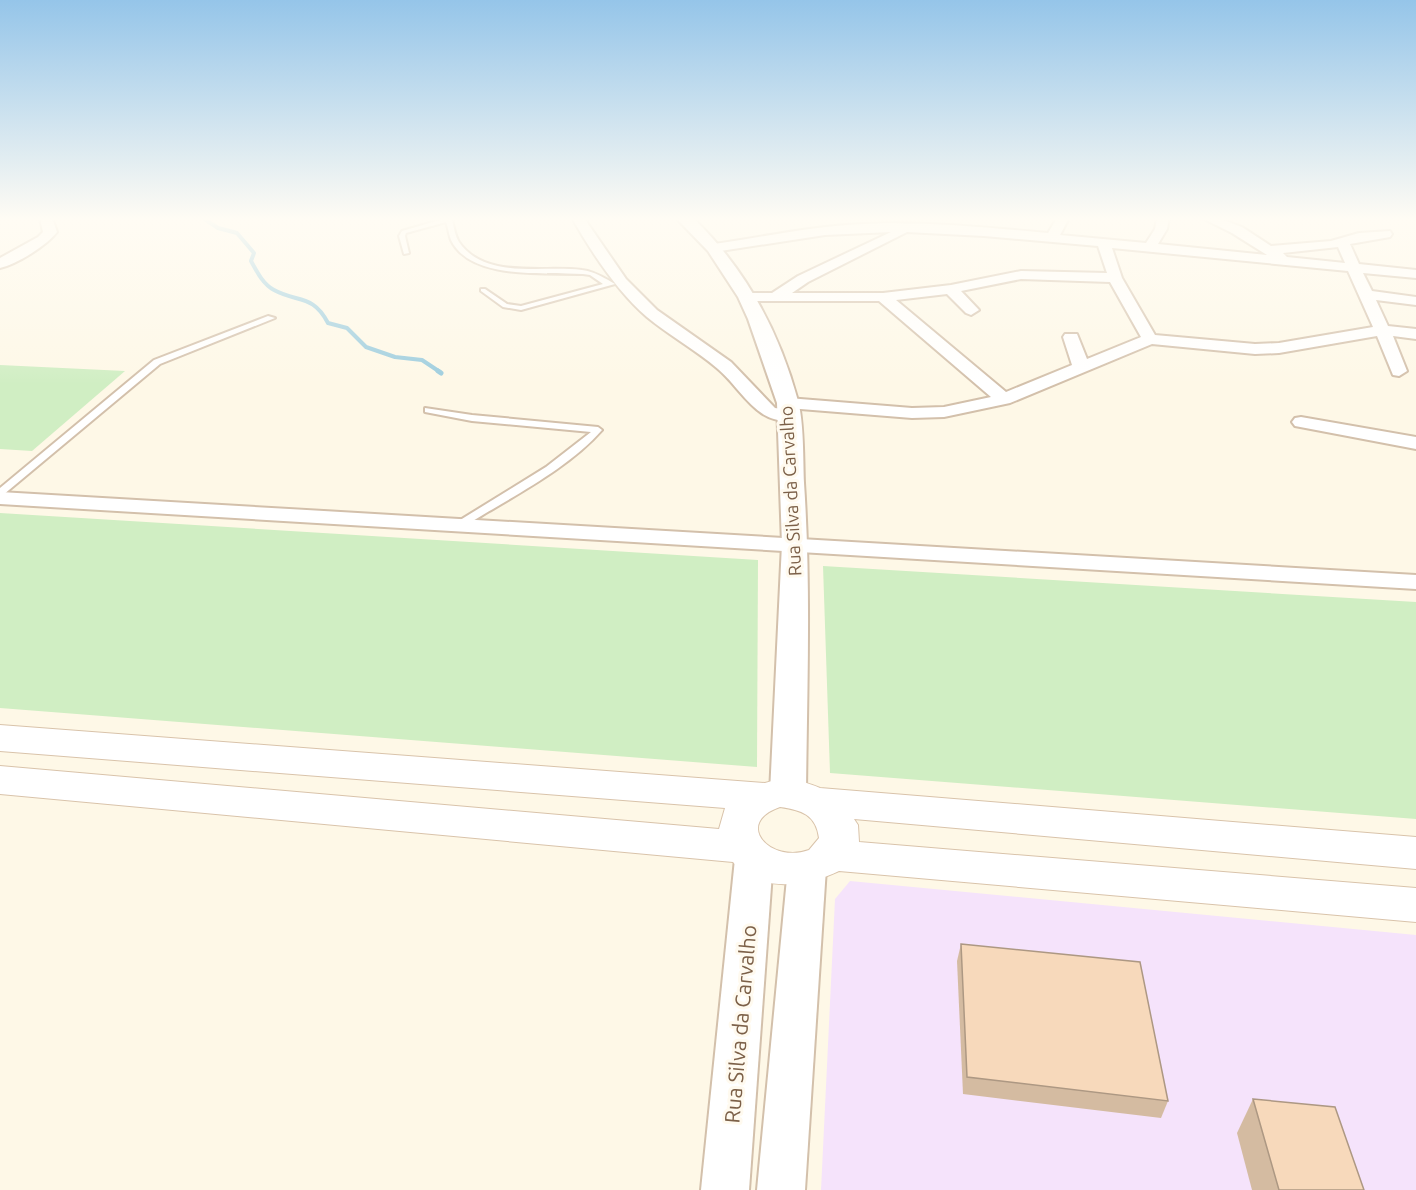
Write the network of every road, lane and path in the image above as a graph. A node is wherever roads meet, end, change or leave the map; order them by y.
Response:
1 (590, 274) edge
2 (609, 274) edge
3 (731, 274) edge
4 (814, 274) edge
5 (1114, 274) edge
6 (1356, 274) edge
7 (1115, 278) junction
8 (615, 284) junction
9 (951, 289) junction
10 (483, 290) dead end
11 (1364, 294) junction
12 (777, 296) junction
13 (747, 297) junction
14 (883, 297) junction
15 (1416, 301) edge
16 (971, 310) dead end
17 (271, 318) dead end
18 (1384, 330) junction
19 (1416, 334) edge
20 (1071, 337) dead end
21 (1150, 339) junction
22 (1081, 366) junction
23 (1399, 370) dead end
24 (1004, 399) junction
25 (788, 409) junction
26 (428, 410) dead end
27 (1301, 422) dead end
28 (1416, 443) edge
29 (0, 493) edge
30 (0, 498) edge
31 (460, 524) junction
32 (795, 544) junction
33 (1416, 582) edge
34 (0, 738) edge
35 (0, 780) edge
36 (790, 797) junction
37 (749, 853) junction
38 (1416, 853) edge
39 (819, 861) junction
40 (1416, 904) edge
41 (725, 1190) edge
42 (781, 1190) edge

1 - 8 lane
2 - 8 street
3 - 13 street, Rua Silva da Carvalho
4 - 12 street
5 - 7 street
6 - 11 street
7 - 9 street
7 - 21 street
8 - 10 lane
8 - 25 street
9 - 14 street
9 - 16 street
11 - 15 street
11 - 18 street
12 - 13 street
12 - 14 street
13 - 25 street, Rua Silva da Carvalho
14 - 24 street
17 - 29 lane
18 - 19 street
18 - 21 street
18 - 23 street
20 - 22 street
21 - 22 street
22 - 24 street
24 - 25 street
25 - 32 street, Rua Silva da Carvalho
26 - 31 lane
27 - 28 street
30 - 31 street
31 - 32 street
32 - 33 street
32 - 36 street, Rua Silva da Carvalho
34 - 36 main road
35 - 37 main road
36 - 37 main road
36 - 38 main road
36 - 39 main road
37 - 39 main road
37 - 41 street, Rua Silva da Carvalho
39 - 40 main road
39 - 42 street

